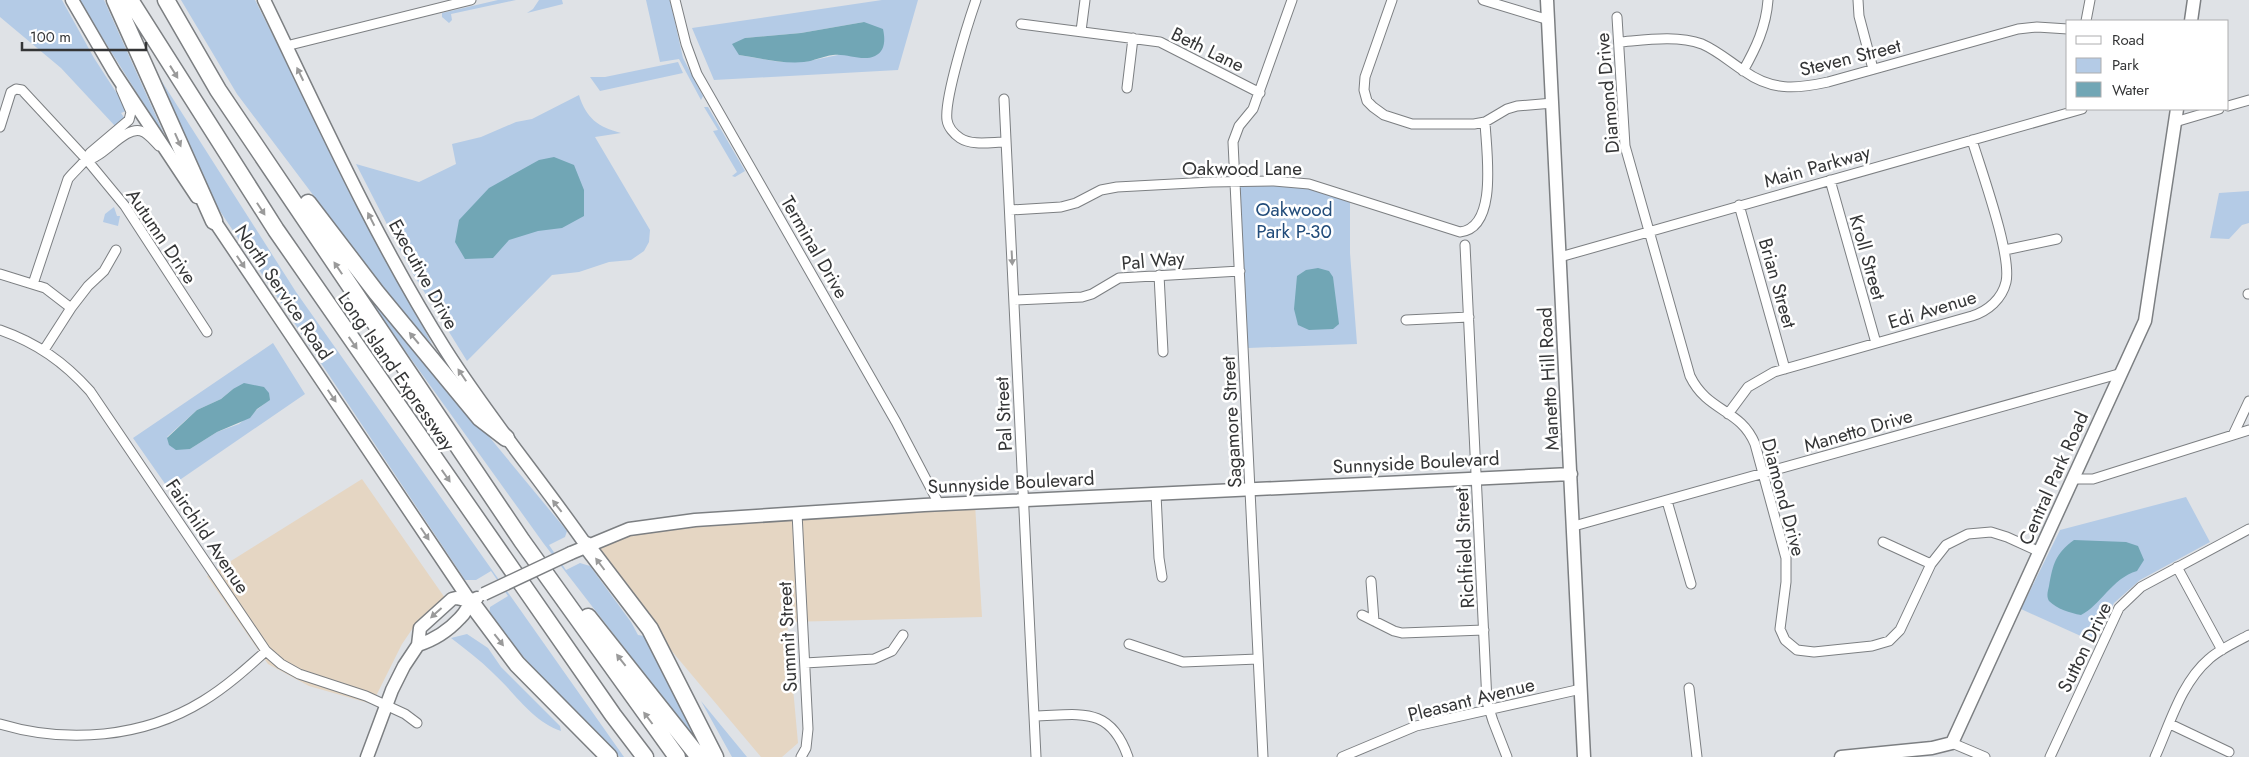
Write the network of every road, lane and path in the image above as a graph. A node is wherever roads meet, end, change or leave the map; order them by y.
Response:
1 (72, 0) edge
2 (115, 0) edge
3 (130, 0) edge
4 (166, 0) edge
5 (264, 0) edge
6 (472, 0) edge
7 (675, 0) edge
8 (976, 0) edge
9 (1085, 0) edge
10 (1292, 0) edge
11 (1392, 0) edge
12 (1483, 0) edge
13 (1548, 0) edge
14 (1768, 0) edge
15 (1858, 0) edge
16 (2090, 0) edge
17 (2194, 0) edge
18 (1617, 17) dead end
19 (1548, 20) junction
20 (2086, 20) edge
21 (2191, 20) edge
22 (1021, 24) dead end
23 (2066, 29) edge
24 (1081, 31) junction
25 (1133, 38) junction
26 (1619, 42) junction
27 (286, 46) junction
28 (1873, 69) junction
29 (1743, 71) junction
30 (114, 72) junction
31 (1127, 88) dead end
32 (218, 90) junction
33 (1260, 92) junction
34 (1004, 100) dead end
35 (2249, 100) edge
36 (1553, 103) junction
37 (2229, 106) edge
38 (2078, 110) edge
39 (2177, 110) edge
40 (2216, 110) edge
41 (1485, 122) junction
42 (2175, 122) junction
43 (0, 126) edge
44 (1972, 140) junction
45 (1006, 142) junction
46 (168, 154) junction
47 (87, 160) junction
48 (1830, 180) junction
49 (1235, 182) junction
50 (1739, 205) junction
51 (1010, 210) junction
52 (214, 221) junction
53 (1648, 231) junction
54 (2057, 239) dead end
55 (1465, 245) dead end
56 (116, 250) dead end
57 (2005, 250) junction
58 (1560, 257) junction
59 (1240, 271) junction
60 (0, 274) edge
61 (1159, 275) junction
62 (34, 284) junction
63 (1014, 300) junction
64 (71, 308) junction
65 (1469, 317) junction
66 (1406, 320) dead end
67 (0, 330) edge
68 (207, 332) dead end
69 (1876, 343) junction
70 (44, 350) junction
71 (1163, 352) dead end
72 (1785, 369) junction
73 (2122, 373) junction
74 (2249, 401) edge
75 (1728, 414) junction
76 (2249, 430) edge
77 (2234, 435) junction
78 (506, 438) junction
79 (1571, 474) junction
80 (1762, 474) junction
81 (1477, 478) junction
82 (2074, 479) junction
83 (1250, 489) junction
84 (1156, 494) junction
85 (1023, 500) junction
86 (1667, 501) junction
87 (940, 504) junction
88 (797, 513) junction
89 (1574, 526) junction
90 (2249, 529) edge
91 (1883, 542) dead end
92 (586, 546) junction
93 (2040, 552) junction
94 (1930, 564) junction
95 (2177, 567) junction
96 (1162, 577) dead end
97 (1371, 581) dead end
98 (1691, 584) dead end
99 (558, 592) junction
100 (477, 598) junction
101 (1362, 615) dead end
102 (1374, 621) junction
103 (1484, 630) junction
104 (904, 635) dead end
105 (2249, 635) edge
106 (1129, 644) dead end
107 (418, 645) junction
108 (2222, 650) junction
109 (266, 651) junction
110 (1258, 659) junction
111 (805, 664) junction
112 (1689, 688) dead end
113 (1581, 689) junction
114 (386, 705) junction
115 (1490, 711) junction
116 (1034, 716) junction
117 (417, 723) dead end
118 (0, 724) edge
119 (2170, 724) junction
120 (1952, 743) junction
121 (2229, 752) dead end
122 (367, 757) edge
123 (609, 757) edge
124 (645, 757) edge
125 (677, 757) edge
126 (699, 757) edge
127 (715, 757) edge
128 (801, 757) edge
129 (1036, 757) edge
130 (1128, 757) edge
131 (1263, 757) edge
132 (1342, 757) edge
133 (1507, 757) edge
134 (1584, 757) edge
135 (1697, 757) edge
136 (1841, 757) edge
137 (1985, 757) edge
138 (2050, 757) edge
139 (2155, 757) edge

1 - 30 main road, North Service Road
2 -> 52 highway
3 -> 124 highway, Long Island Expressway
4 - 32 highway, Long Island Expressway
5 - 27 main road, Executive Drive
6 - 27 street
7 - 87 street, Terminal Drive
8 - 45 street
9 - 24 street
10 - 33 street, Sagamore Street
11 - 41 street
12 - 19 street
13 - 19 main road, Manetto Hill Road
14 - 29 street
15 - 28 street
16 - 20 street
17 - 21 main road
18 - 26 street, Diamond Drive
19 - 36 main road, Manetto Hill Road
22 - 24 street, Beth Lane
23 - 28 street, Steven Street
24 - 25 street, Beth Lane
25 - 31 street
25 - 33 street, Beth Lane
26 - 29 street, Steven Street
26 - 53 street, Diamond Drive
78 -> 27 main road, Executive Drive
28 - 29 street, Steven Street
30 - 46 main road, North Service Road
30 - 47 street
78 -> 32 highway
99 -> 32 highway, Long Island Expressway
33 - 49 street, Sagamore Street
34 - 45 street, Pal Street
35 - 37 street
36 - 41 street
36 - 58 main road, Manetto Hill Road
38 - 44 street, Main Parkway
39 - 42 main road, Central Park Road
40 - 42 street
41 - 49 street, Oakwood Lane
42 - 73 main road, Central Park Road
43 - 47 street, Autumn Drive
44 - 48 street, Main Parkway
44 - 57 street, Edi Avenue
45 - 51 street, Pal Street
46 - 47 street
46 - 52 main road, North Service Road
47 - 62 street
47 - 68 street, Autumn Drive
48 - 50 street, Main Parkway
48 - 69 street, Kroll Street
49 - 51 street, Oakwood Lane
49 - 59 street, Sagamore Street
50 - 53 street, Main Parkway
50 - 72 street, Brian Street
51 -> 63 street, Pal Street
52 -> 100 main road, North Service Road
53 - 58 street, Main Parkway
53 - 75 street, Diamond Drive
54 - 57 street
55 - 65 street, Richfield Street
56 - 64 street
57 - 69 street, Edi Avenue
58 - 79 main road, Manetto Hill Road
59 - 61 street, Pal Way
59 - 83 street, Sagamore Street
60 - 62 street
61 - 63 street, Pal Way
61 - 71 street
62 - 64 street
63 - 85 street, Pal Street
64 - 70 street
65 - 66 street
65 - 81 street, Richfield Street
67 - 70 street, Fairchild Avenue
69 - 72 street, Edi Avenue
70 - 109 street, Fairchild Avenue
72 - 75 street, Edi Avenue
73 - 80 street, Manetto Drive
73 - 82 main road, Central Park Road
74 - 77 street
75 - 80 street, Diamond Drive
76 - 77 street
77 - 82 street
92 -> 78 main road, Executive Drive
79 - 81 main road, Sunnyside Boulevard
79 - 89 main road, Manetto Hill Road
80 - 86 street, Manetto Drive
80 - 94 street, Diamond Drive
81 - 83 main road, Sunnyside Boulevard
81 - 103 street, Richfield Street
82 - 93 main road, Central Park Road
83 - 84 main road, Sunnyside Boulevard
83 - 110 street, Sagamore Street
84 - 85 main road, Sunnyside Boulevard
84 - 96 street
85 - 87 main road, Sunnyside Boulevard
85 - 116 street, Pal Street
86 - 89 street, Manetto Drive
86 - 98 street
87 - 88 main road, Sunnyside Boulevard
88 - 92 main road, Sunnyside Boulevard
88 - 111 street, Summit Street
89 - 113 main road, Manetto Hill Road
90 - 95 street, Sutton Drive
91 - 94 street
92 - 100 main road, Sunnyside Boulevard, bridge
127 -> 92 highway
93 - 94 street, Diamond Drive
93 - 120 main road, Central Park Road
95 - 108 street
95 - 138 street, Sutton Drive
97 - 102 street
125 -> 99 highway, Long Island Expressway
126 -> 99 highway
100 - 107 main road
100 -> 107 main road, Sunnyside Boulevard
100 -> 123 highway
101 - 102 street
102 - 103 street
103 - 115 street, Richfield Street
104 - 111 street
105 - 108 street
106 - 110 street
107 - 114 main road, Sunnyside Boulevard
108 - 119 street
109 - 114 street, Fairchild Avenue
109 - 118 street
110 - 131 street, Sagamore Street
111 - 128 street, Summit Street
112 - 135 street
113 - 115 street, Pleasant Avenue
113 - 134 main road, Manetto Hill Road
114 - 117 street, Fairchild Avenue
114 - 122 main road, Sunnyside Boulevard
115 - 132 street, Pleasant Avenue
115 - 133 street, Richfield Street
116 - 129 street, Pal Street
116 - 130 street
119 - 121 street
119 - 139 street
120 - 136 main road
120 - 137 street

